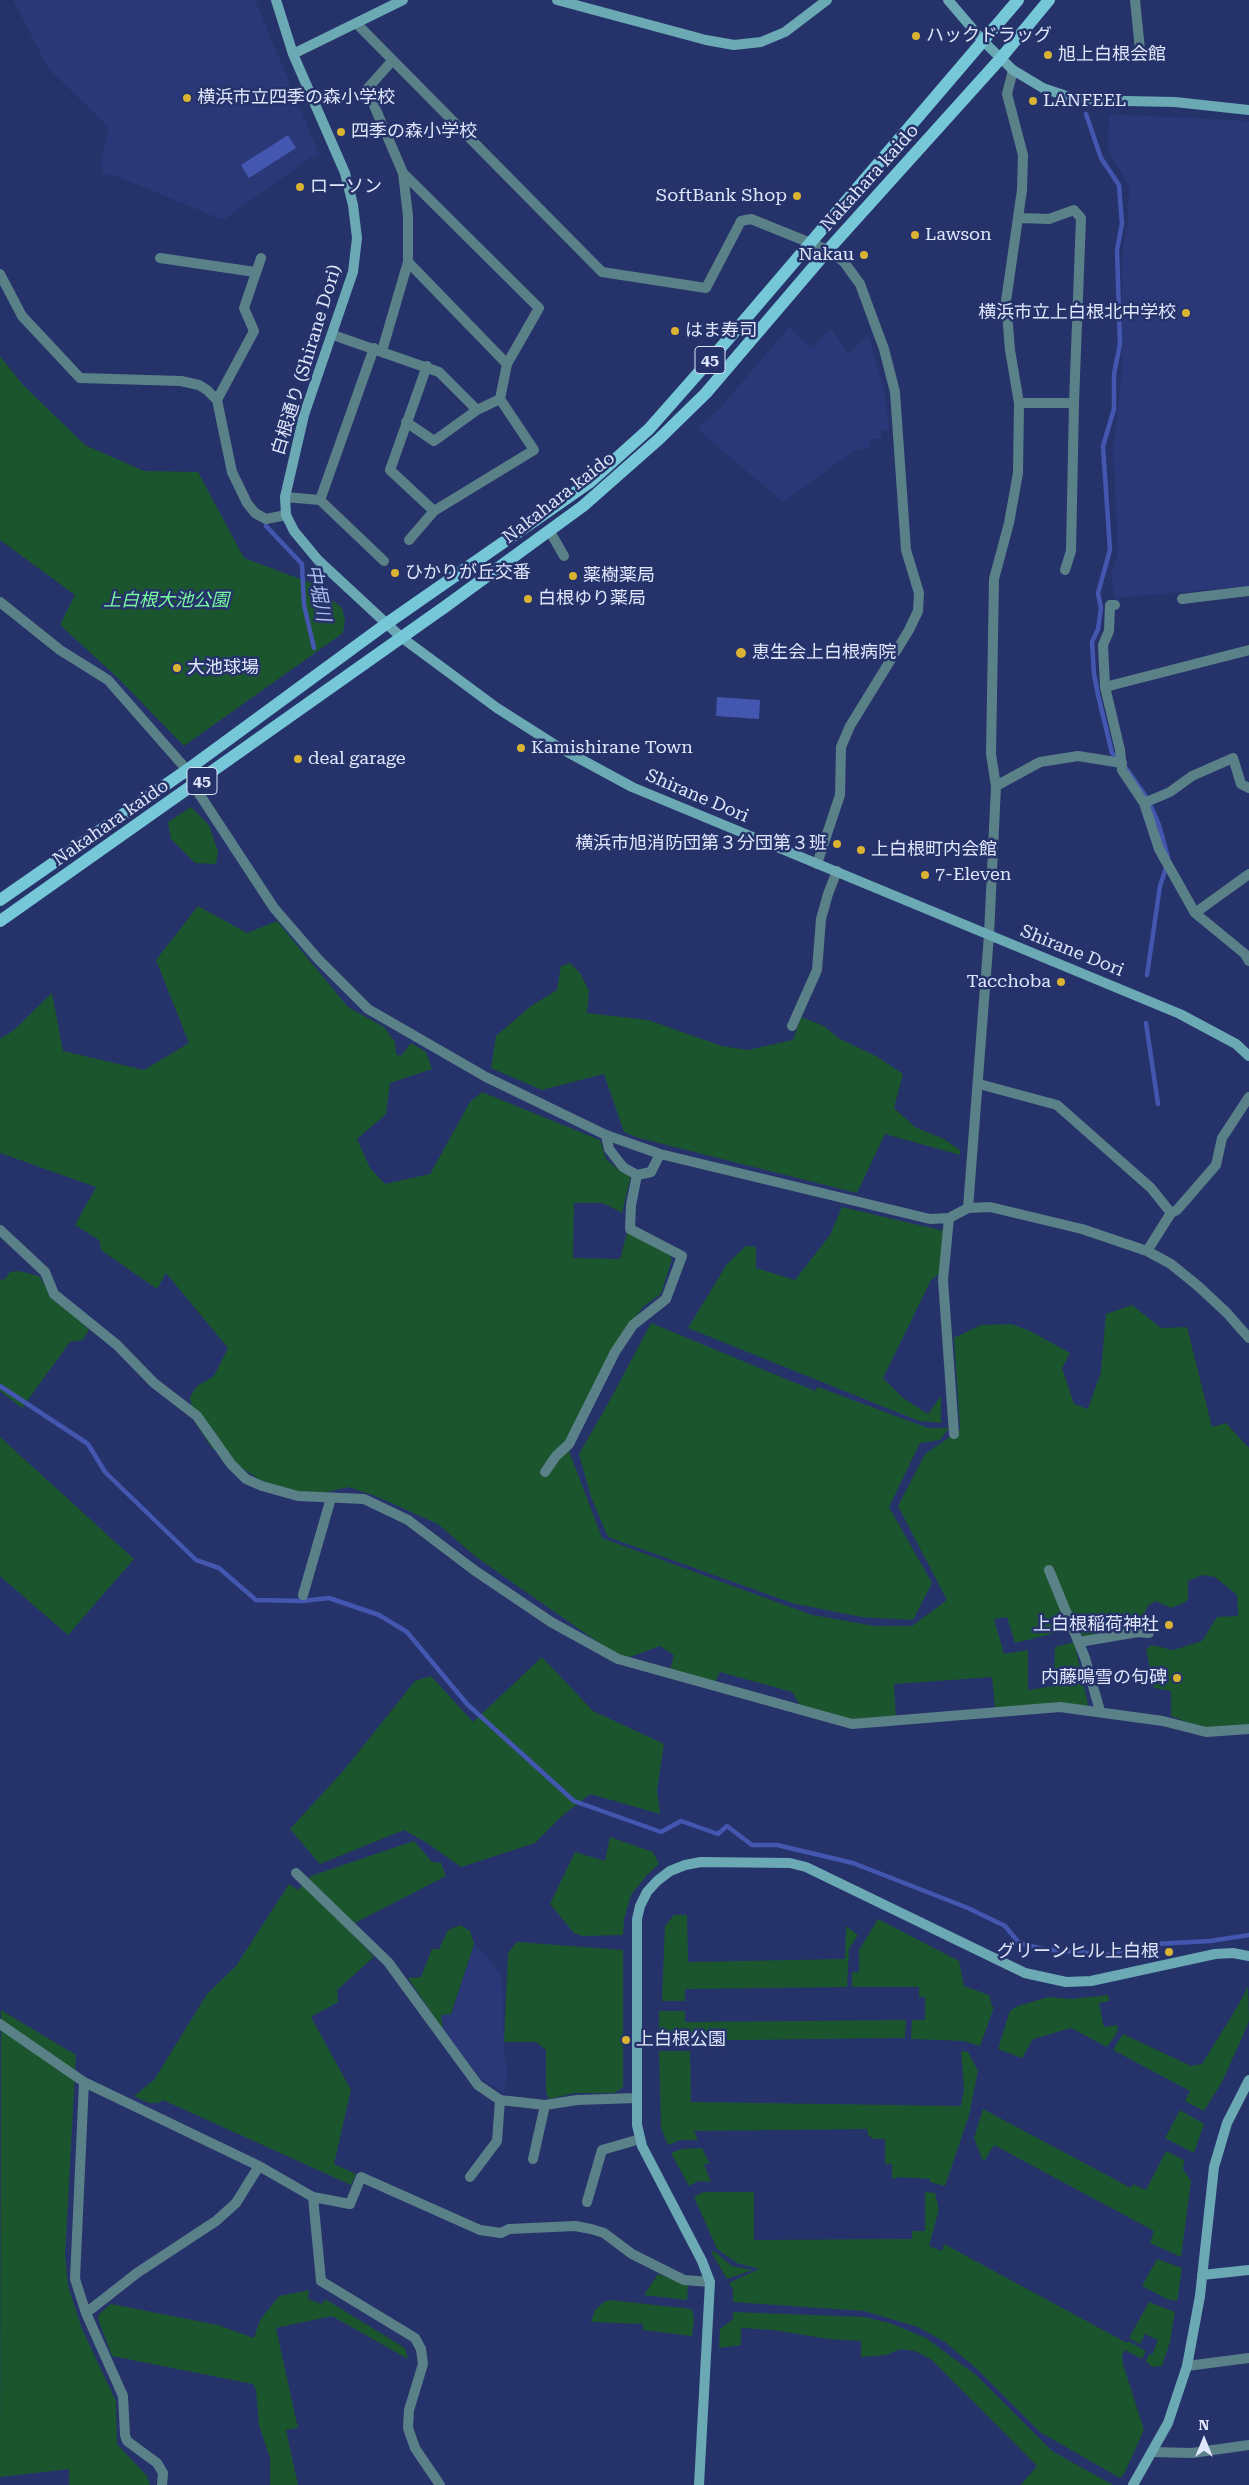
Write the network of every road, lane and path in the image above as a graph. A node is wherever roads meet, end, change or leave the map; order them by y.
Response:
1 (276, 0) edge
2 (403, 0) edge
3 (557, 0) edge
4 (827, 0) edge
5 (948, 0) edge
6 (1018, 0) edge
7 (1049, 0) edge
8 (1135, 0) edge
9 (357, 24) junction
10 (983, 41) junction
11 (1140, 50) dead end
12 (293, 54) junction
13 (1001, 58) junction
14 (392, 61) junction
15 (1012, 70) junction
16 (1249, 110) edge
17 (403, 173) junction
18 (1019, 218) junction
19 (812, 243) junction
20 (828, 250) junction
21 (160, 258) dead end
22 (261, 258) dead end
23 (408, 262) junction
24 (256, 272) junction
25 (0, 274) edge
26 (333, 335) junction
27 (378, 350) junction
28 (507, 364) junction
29 (427, 366) junction
30 (500, 399) junction
31 (217, 400) junction
32 (1019, 403) junction
33 (1074, 403) junction
34 (477, 410) junction
35 (406, 422) junction
36 (285, 496) junction
37 (320, 500) junction
38 (434, 511) junction
39 (286, 515) junction
40 (550, 530) junction
41 (408, 540) dead end
42 (564, 556) dead end
43 (384, 561) dead end
44 (1064, 570) dead end
45 (1249, 591) edge
46 (1182, 599) dead end
47 (0, 602) edge
48 (1115, 605) dead end
49 (386, 624) junction
50 (401, 637) junction
51 (1249, 650) edge
52 (1106, 687) junction
53 (1122, 763) junction
54 (187, 770) junction
55 (194, 786) junction
56 (996, 786) junction
57 (1249, 788) edge
58 (1144, 802) junction
59 (816, 864) junction
60 (837, 871) junction
61 (1249, 874) edge
62 (0, 900) edge
63 (1196, 913) junction
64 (0, 921) edge
65 (989, 935) junction
66 (1249, 961) edge
67 (792, 1026) dead end
68 (1249, 1056) edge
69 (979, 1084) junction
70 (1249, 1097) edge
71 (606, 1134) junction
72 (660, 1154) junction
73 (637, 1175) junction
74 (968, 1208) junction
75 (1171, 1213) junction
76 (949, 1218) junction
77 (0, 1230) edge
78 (1147, 1251) junction
79 (1249, 1338) edge
80 (954, 1434) dead end
81 (545, 1472) dead end
82 (331, 1498) junction
83 (1049, 1570) dead end
84 (303, 1595) dead end
85 (1149, 1633) dead end
86 (1079, 1642) junction
87 (1100, 1711) junction
88 (1249, 1730) edge
89 (296, 1873) dead end
90 (1249, 1956) edge
91 (0, 2024) edge
92 (1249, 2080) edge
93 (84, 2082) junction
94 (637, 2098) junction
95 (500, 2100) junction
96 (545, 2105) junction
97 (640, 2139) junction
98 (533, 2159) dead end
99 (259, 2166) junction
100 (470, 2177) dead end
101 (313, 2197) junction
102 (587, 2202) dead end
103 (1249, 2270) edge
104 (1202, 2275) junction
105 (710, 2282) junction
106 (86, 2313) junction
107 (1249, 2358) edge
108 (1187, 2366) junction
109 (1249, 2445) edge
110 (1152, 2452) junction
111 (162, 2485) edge
112 (440, 2485) edge
113 (699, 2485) edge
114 (1133, 2485) edge

1 - 12 street, 白根通り (Shirane Dori)
2 - 9 street
3 - 4 street
5 - 10 street
6 - 10 main road, Nakahara kaido / 45
7 - 13 main road, Nakahara kaido / 45
8 - 11 street
9 - 12 street
9 - 14 street
10 - 13 street
10 - 19 main road, Nakahara kaido / 45
12 - 26 street, 白根通り (Shirane Dori)
13 - 15 street
13 - 20 main road, Nakahara kaido / 45
14 - 17 street
14 - 19 street
15 - 16 street
15 - 18 street
17 - 23 street
17 - 28 street
18 - 32 street
18 - 33 street
19 - 20 street
19 - 49 main road, Nakahara kaido / 45
20 - 40 main road, Nakahara kaido / 45
20 - 59 street
21 - 24 street
22 - 24 street
23 - 27 street
23 - 28 street
24 - 31 street
25 - 31 street
26 - 27 street
26 - 36 street, 白根通り (Shirane Dori)
27 - 29 street
27 - 37 street
28 - 30 street
29 - 34 street
29 - 35 street
30 - 34 street
30 - 38 street
31 - 39 street
32 - 33 street
32 - 56 street
33 - 44 street
34 - 35 street
35 - 38 street
36 - 37 street
36 - 39 street, 白根通り (Shirane Dori)
37 - 43 street
38 - 41 street
39 - 49 street, 白根通り (Shirane Dori)
40 - 42 street
40 - 50 main road, Nakahara kaido / 45
45 - 46 street
47 - 54 street
48 - 52 street
49 - 50 street, 白根通り (Shirane Dori)
49 - 54 main road, Nakahara kaido / 45
50 - 55 main road, Nakahara kaido / 45
50 - 59 street, Shirane Dori
51 - 52 street
52 - 53 street
53 - 56 street
53 - 58 street
54 - 55 street
54 - 62 main road, Nakahara kaido / 45
55 - 64 main road, Nakahara kaido / 45
55 - 71 street
56 - 65 street
57 - 58 street
58 - 63 street
59 - 60 street, Shirane Dori
60 - 65 street, Shirane Dori
60 - 67 street
61 - 63 street
63 - 66 street
65 - 68 street, Shirane Dori
65 - 69 street
69 - 74 street
69 - 75 street
70 - 75 street
71 - 72 street
71 - 73 street
72 - 73 street
72 - 76 street
73 - 81 street
74 - 76 street
74 - 78 street
75 - 78 street
76 - 80 street
77 - 82 street
78 - 79 street
82 - 84 street
82 - 87 street
83 - 86 street
85 - 86 street
86 - 87 street
87 - 88 street
89 - 95 street
90 - 94 street
91 - 93 street
92 - 104 street
93 - 99 street
93 - 106 street
94 - 96 street
94 - 97 street
95 - 96 street
95 - 100 street
96 - 98 street
97 - 102 street
97 - 105 street
99 - 101 street
99 - 106 street
101 - 105 street
101 - 112 street
103 - 104 street
104 - 108 street
105 - 113 street
106 - 111 street
107 - 108 street
108 - 110 street
109 - 110 street
110 - 114 street

